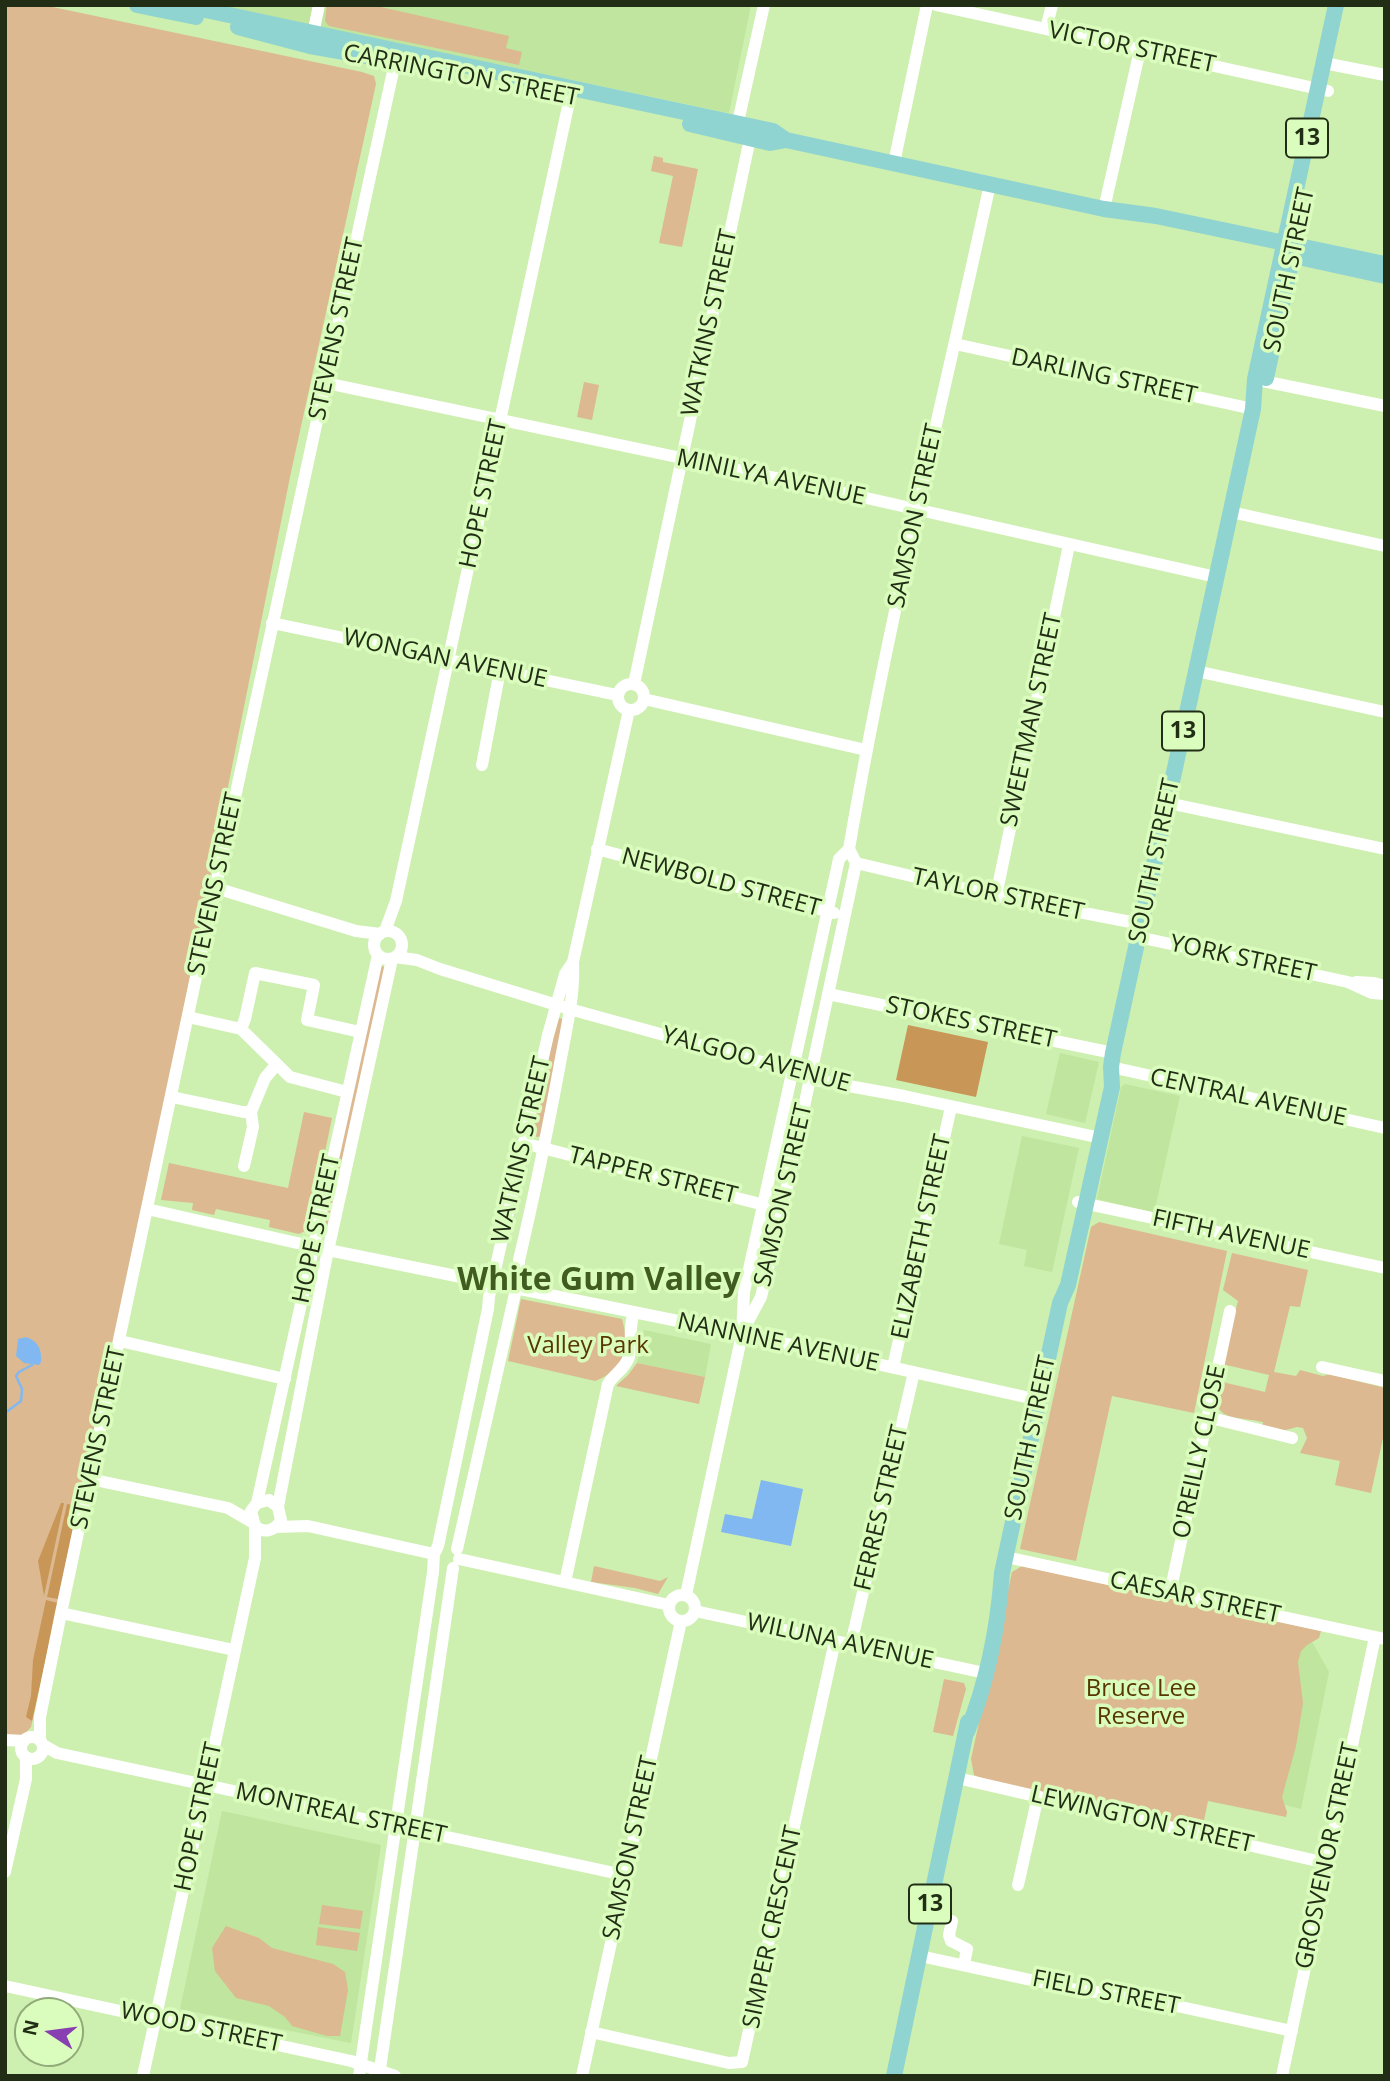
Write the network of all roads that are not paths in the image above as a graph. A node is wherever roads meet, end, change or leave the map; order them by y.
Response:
1 (137, 5) edge
2 (182, 5) edge
3 (319, 5) edge
4 (764, 5) edge
5 (928, 5) edge
6 (936, 5) edge
7 (1052, 5) edge
8 (1336, 5) edge
9 (1347, 5) edge
10 (1046, 29) junction
11 (312, 39) junction
12 (1140, 50) junction
13 (396, 56) junction
14 (1329, 64) junction
15 (1385, 75) edge
16 (1323, 90) junction
17 (570, 93) junction
18 (744, 131) junction
19 (894, 163) junction
20 (990, 184) junction
21 (1104, 209) junction
22 (1289, 249) junction
23 (1385, 264) edge
24 (1385, 276) edge
25 (955, 344) junction
26 (1260, 380) junction
27 (326, 383) junction
28 (1385, 406) edge
29 (1253, 409) junction
30 (500, 421) junction
31 (681, 458) junction
32 (916, 510) junction
33 (1231, 512) junction
34 (1069, 545) junction
35 (1385, 546) edge
36 (1216, 577) junction
37 (272, 623) junction
38 (449, 659) junction
39 (500, 670) junction
40 (1196, 671) junction
41 (634, 684) junction
42 (618, 695) junction
43 (644, 699) junction
44 (629, 710) junction
45 (1385, 712) edge
46 (866, 750) junction
47 (482, 765) dead end
48 (1168, 803) junction
49 (597, 849) junction
50 (849, 849) junction
51 (1385, 849) edge
52 (856, 863) junction
53 (216, 888) junction
54 (996, 896) junction
55 (828, 911) junction
56 (844, 916) junction
57 (1140, 930) junction
58 (388, 945) junction
59 (1348, 982) junction
60 (1385, 986) edge
61 (828, 993) junction
62 (1385, 994) edge
63 (563, 1006) junction
64 (188, 1017) junction
65 (241, 1029) junction
66 (360, 1032) junction
67 (1112, 1060) junction
68 (276, 1065) junction
69 (791, 1070) junction
70 (810, 1079) junction
71 (347, 1092) junction
72 (172, 1097) junction
73 (951, 1107) junction
74 (251, 1112) junction
75 (1385, 1128) edge
76 (1096, 1137) junction
77 (523, 1143) junction
78 (544, 1148) junction
79 (244, 1166) dead end
80 (1082, 1203) junction
81 (764, 1205) junction
82 (147, 1209) junction
83 (782, 1210) junction
84 (313, 1246) junction
85 (328, 1250) junction
86 (1385, 1268) edge
87 (492, 1283) junction
88 (516, 1288) junction
89 (1230, 1311) dead end
90 (634, 1312) junction
91 (742, 1334) junction
92 (120, 1341) junction
93 (893, 1367) junction
94 (1322, 1367) dead end
95 (914, 1372) junction
96 (285, 1379) junction
97 (1385, 1381) edge
98 (1039, 1400) junction
99 (1207, 1418) junction
100 (1292, 1438) dead end
101 (90, 1479) junction
102 (256, 1505) junction
103 (228, 1508) junction
104 (279, 1509) junction
105 (253, 1524) junction
106 (308, 1527) junction
107 (272, 1529) junction
108 (435, 1554) junction
109 (1006, 1557) junction
110 (256, 1558) junction
111 (456, 1558) junction
112 (565, 1582) junction
113 (1170, 1593) junction
114 (687, 1595) junction
115 (669, 1605) junction
116 (695, 1611) junction
117 (61, 1614) junction
118 (681, 1621) junction
119 (1380, 1638) edge
120 (835, 1641) junction
121 (851, 1644) junction
122 (234, 1650) junction
123 (981, 1672) junction
124 (5, 1740) edge
125 (33, 1748) junction
126 (957, 1778) junction
127 (207, 1786) junction
128 (1038, 1796) junction
129 (395, 1825) junction
130 (415, 1830) junction
131 (1326, 1863) junction
132 (5, 1872) edge
133 (624, 1875) junction
134 (1018, 1885) dead end
135 (952, 1921) dead end
136 (920, 1956) junction
137 (964, 1965) junction
138 (5, 1986) edge
139 (155, 2018) junction
140 (1292, 2031) junction
141 (591, 2032) junction
142 (360, 2070) edge
143 (379, 2073) edge
144 (143, 2076) edge
145 (395, 2076) edge
146 (582, 2076) edge
147 (894, 2076) edge
148 (1282, 2076) edge

1 - 11 main road, CARRINGTON STREET
2 - 11 main road, CARRINGTON STREET
3 - 11 street
4 - 18 street, WATKINS STREET
5 - 19 street
6 - 10 street, VICTOR STREET
7 - 10 street
8 - 14 main road, SOUTH STREET / 13
9 - 14 main road, SOUTH STREET / 13
10 - 12 street, VICTOR STREET
11 - 13 main road, CARRINGTON STREET
12 - 16 street, VICTOR STREET
12 - 21 street
13 - 17 main road, CARRINGTON STREET
13 - 27 street, STEVENS STREET
14 - 15 street
14 - 16 main road, SOUTH STREET / 13
16 - 22 main road, SOUTH STREET / 13
17 - 18 main road, CARRINGTON STREET
17 - 30 street, HOPE STREET
18 - 19 main road, CARRINGTON STREET
18 - 31 street, WATKINS STREET
19 - 20 main road, CARRINGTON STREET
20 - 21 main road, CARRINGTON STREET
20 - 25 street, SAMSON STREET
21 - 22 main road, CARRINGTON STREET
22 - 23 main road, CARRINGTON STREET
22 - 24 main road, CARRINGTON STREET
22 - 26 main road, SOUTH STREET / 13
25 - 29 street, DARLING STREET
25 - 32 street, SAMSON STREET
26 - 28 street
26 - 29 main road, SOUTH STREET / 13
27 - 30 street, MINILYA AVENUE
27 - 37 street, STEVENS STREET
29 - 33 main road, SOUTH STREET / 13
30 - 31 street, MINILYA AVENUE
30 - 38 street, HOPE STREET
31 - 32 street, MINILYA AVENUE
31 - 41 street, WATKINS STREET
32 - 34 street, MINILYA AVENUE
32 - 46 street, SAMSON STREET
33 - 35 street
33 - 36 main road, SOUTH STREET / 13
34 - 36 street, MINILYA AVENUE
34 - 54 street, SWEETMAN STREET
36 - 40 main road, SOUTH STREET / 13
37 - 38 street, WONGAN AVENUE
37 - 53 street, STEVENS STREET
38 - 39 street, WONGAN AVENUE
38 - 58 street, HOPE STREET
39 - 42 street, WONGAN AVENUE
39 - 47 street
40 - 45 street
40 - 48 main road, SOUTH STREET / 13
41 - 42 street
41 - 43 street
42 - 44 street
43 - 44 street
43 - 46 street
44 - 49 street, WATKINS STREET
46 - 50 street, SAMSON STREET
48 - 51 street
48 - 57 main road, SOUTH STREET / 13
49 - 55 street, NEWBOLD STREET
49 - 63 street, WATKINS STREET
50 - 52 street
50 - 55 street, SAMSON STREET
52 - 54 street, TAYLOR STREET
52 - 56 street, SAMSON STREET
53 - 58 street, YALGOO AVENUE
53 - 64 street, STEVENS STREET
54 - 57 street, TAYLOR STREET
55 - 56 street, NEWBOLD STREET
55 - 69 street, SAMSON STREET
56 - 61 street, SAMSON STREET
57 - 59 street, YORK STREET
57 - 67 main road, SOUTH STREET / 13
58 - 63 street, YALGOO AVENUE
58 - 66 street, HOPE STREET
58 - 85 street, HOPE STREET
59 - 60 street, YORK STREET
59 - 62 street, YORK STREET
61 - 67 street, STOKES STREET
61 - 70 street, SAMSON STREET
63 - 69 street, YALGOO AVENUE
63 - 77 street, WATKINS STREET
63 - 78 street, WATKINS STREET
64 - 65 street
64 - 72 street, STEVENS STREET
65 - 66 street
65 - 68 street
66 - 71 street, HOPE STREET
67 - 75 street, CENTRAL AVENUE
67 - 76 main road, SOUTH STREET / 13
68 - 71 street
68 - 74 street
69 - 70 street, YALGOO AVENUE
69 - 81 street, SAMSON STREET
70 - 73 street, YALGOO AVENUE
70 - 83 street, SAMSON STREET
71 - 84 street, HOPE STREET
72 - 74 street
72 - 82 street, STEVENS STREET
73 - 76 street, YALGOO AVENUE
73 - 93 street, ELIZABETH STREET
74 - 79 street
76 - 80 main road, SOUTH STREET / 13
77 - 78 street, TAPPER STREET
77 - 87 street, WATKINS STREET
78 - 81 street, TAPPER STREET
78 - 88 street, WATKINS STREET
80 - 86 street, FIFTH AVENUE
80 - 98 main road, SOUTH STREET / 13
81 - 83 street, TAPPER STREET
81 - 91 street, SAMSON STREET
82 - 84 street, NANNINE AVENUE
82 - 92 street, STEVENS STREET
83 - 91 street, SAMSON STREET
84 - 85 street, NANNINE AVENUE
84 - 96 street, HOPE STREET
85 - 87 street, NANNINE AVENUE
85 - 104 street, HOPE STREET
87 - 88 street, NANNINE AVENUE
87 - 108 street, WATKINS STREET
88 - 90 street, NANNINE AVENUE
88 - 111 street, WATKINS STREET
89 - 99 street, O'REILLY CLOSE
90 - 91 street, NANNINE AVENUE
90 - 112 street
91 - 93 street, NANNINE AVENUE
91 - 114 street, SAMSON STREET
92 - 96 street
92 - 101 street, STEVENS STREET
93 - 95 street, NANNINE AVENUE
94 - 97 street
95 - 98 street, NANNINE AVENUE
95 - 121 street, FERRES STREET
96 - 102 street, HOPE STREET
98 - 109 main road, SOUTH STREET / 13
99 - 100 street
99 - 113 street, O'REILLY CLOSE
101 - 103 street
101 - 117 street, STEVENS STREET
102 - 103 street
102 - 104 street
102 - 105 street
103 - 105 street
104 - 106 street
104 - 107 street
105 - 107 street
105 - 110 street, HOPE STREET
106 - 107 street
106 - 108 street
107 - 110 street, HOPE STREET
108 - 111 street
108 - 111 street
108 - 129 street, WATKINS STREET
109 - 113 street, CAESAR STREET
109 - 123 main road, SOUTH STREET / 13
110 - 122 street, HOPE STREET
111 - 112 street
111 - 130 street, WATKINS STREET
112 - 115 street
113 - 119 street, CAESAR STREET
114 - 115 street
114 - 116 street
115 - 118 street
116 - 118 street
116 - 120 street, WILUNA AVENUE
117 - 122 street
117 - 125 street, STEVENS STREET
118 - 133 street, SAMSON STREET
119 - 131 street, GROSVENOR STREET
120 - 121 street, WILUNA AVENUE
120 - 141 street, SIMPER CRESCENT
121 - 123 street, WILUNA AVENUE
122 - 127 street, HOPE STREET
123 - 126 main road, SOUTH STREET / 13
124 - 125 street, MONTREAL STREET
125 - 127 street, MONTREAL STREET
125 - 132 street, STEVENS STREET
126 - 128 street, LEWINGTON STREET
126 - 136 main road, SOUTH STREET / 13
127 - 129 street, MONTREAL STREET
127 - 139 street, HOPE STREET
128 - 131 street, LEWINGTON STREET
128 - 134 street
129 - 130 street, MONTREAL STREET
129 - 142 street, WATKINS STREET
130 - 133 street, MONTREAL STREET
130 - 143 street, WATKINS STREET
131 - 140 street, GROSVENOR STREET
133 - 141 street, SAMSON STREET
135 - 137 street
136 - 137 street, FIELD STREET
136 - 147 main road, SOUTH STREET / 13
137 - 140 street, FIELD STREET
138 - 139 street, WOOD STREET
139 - 142 street, WOOD STREET
139 - 144 street, HOPE STREET
140 - 148 street, GROSVENOR STREET
141 - 146 street, SAMSON STREET
142 - 143 street, WOOD STREET
143 - 145 street, WOOD STREET

